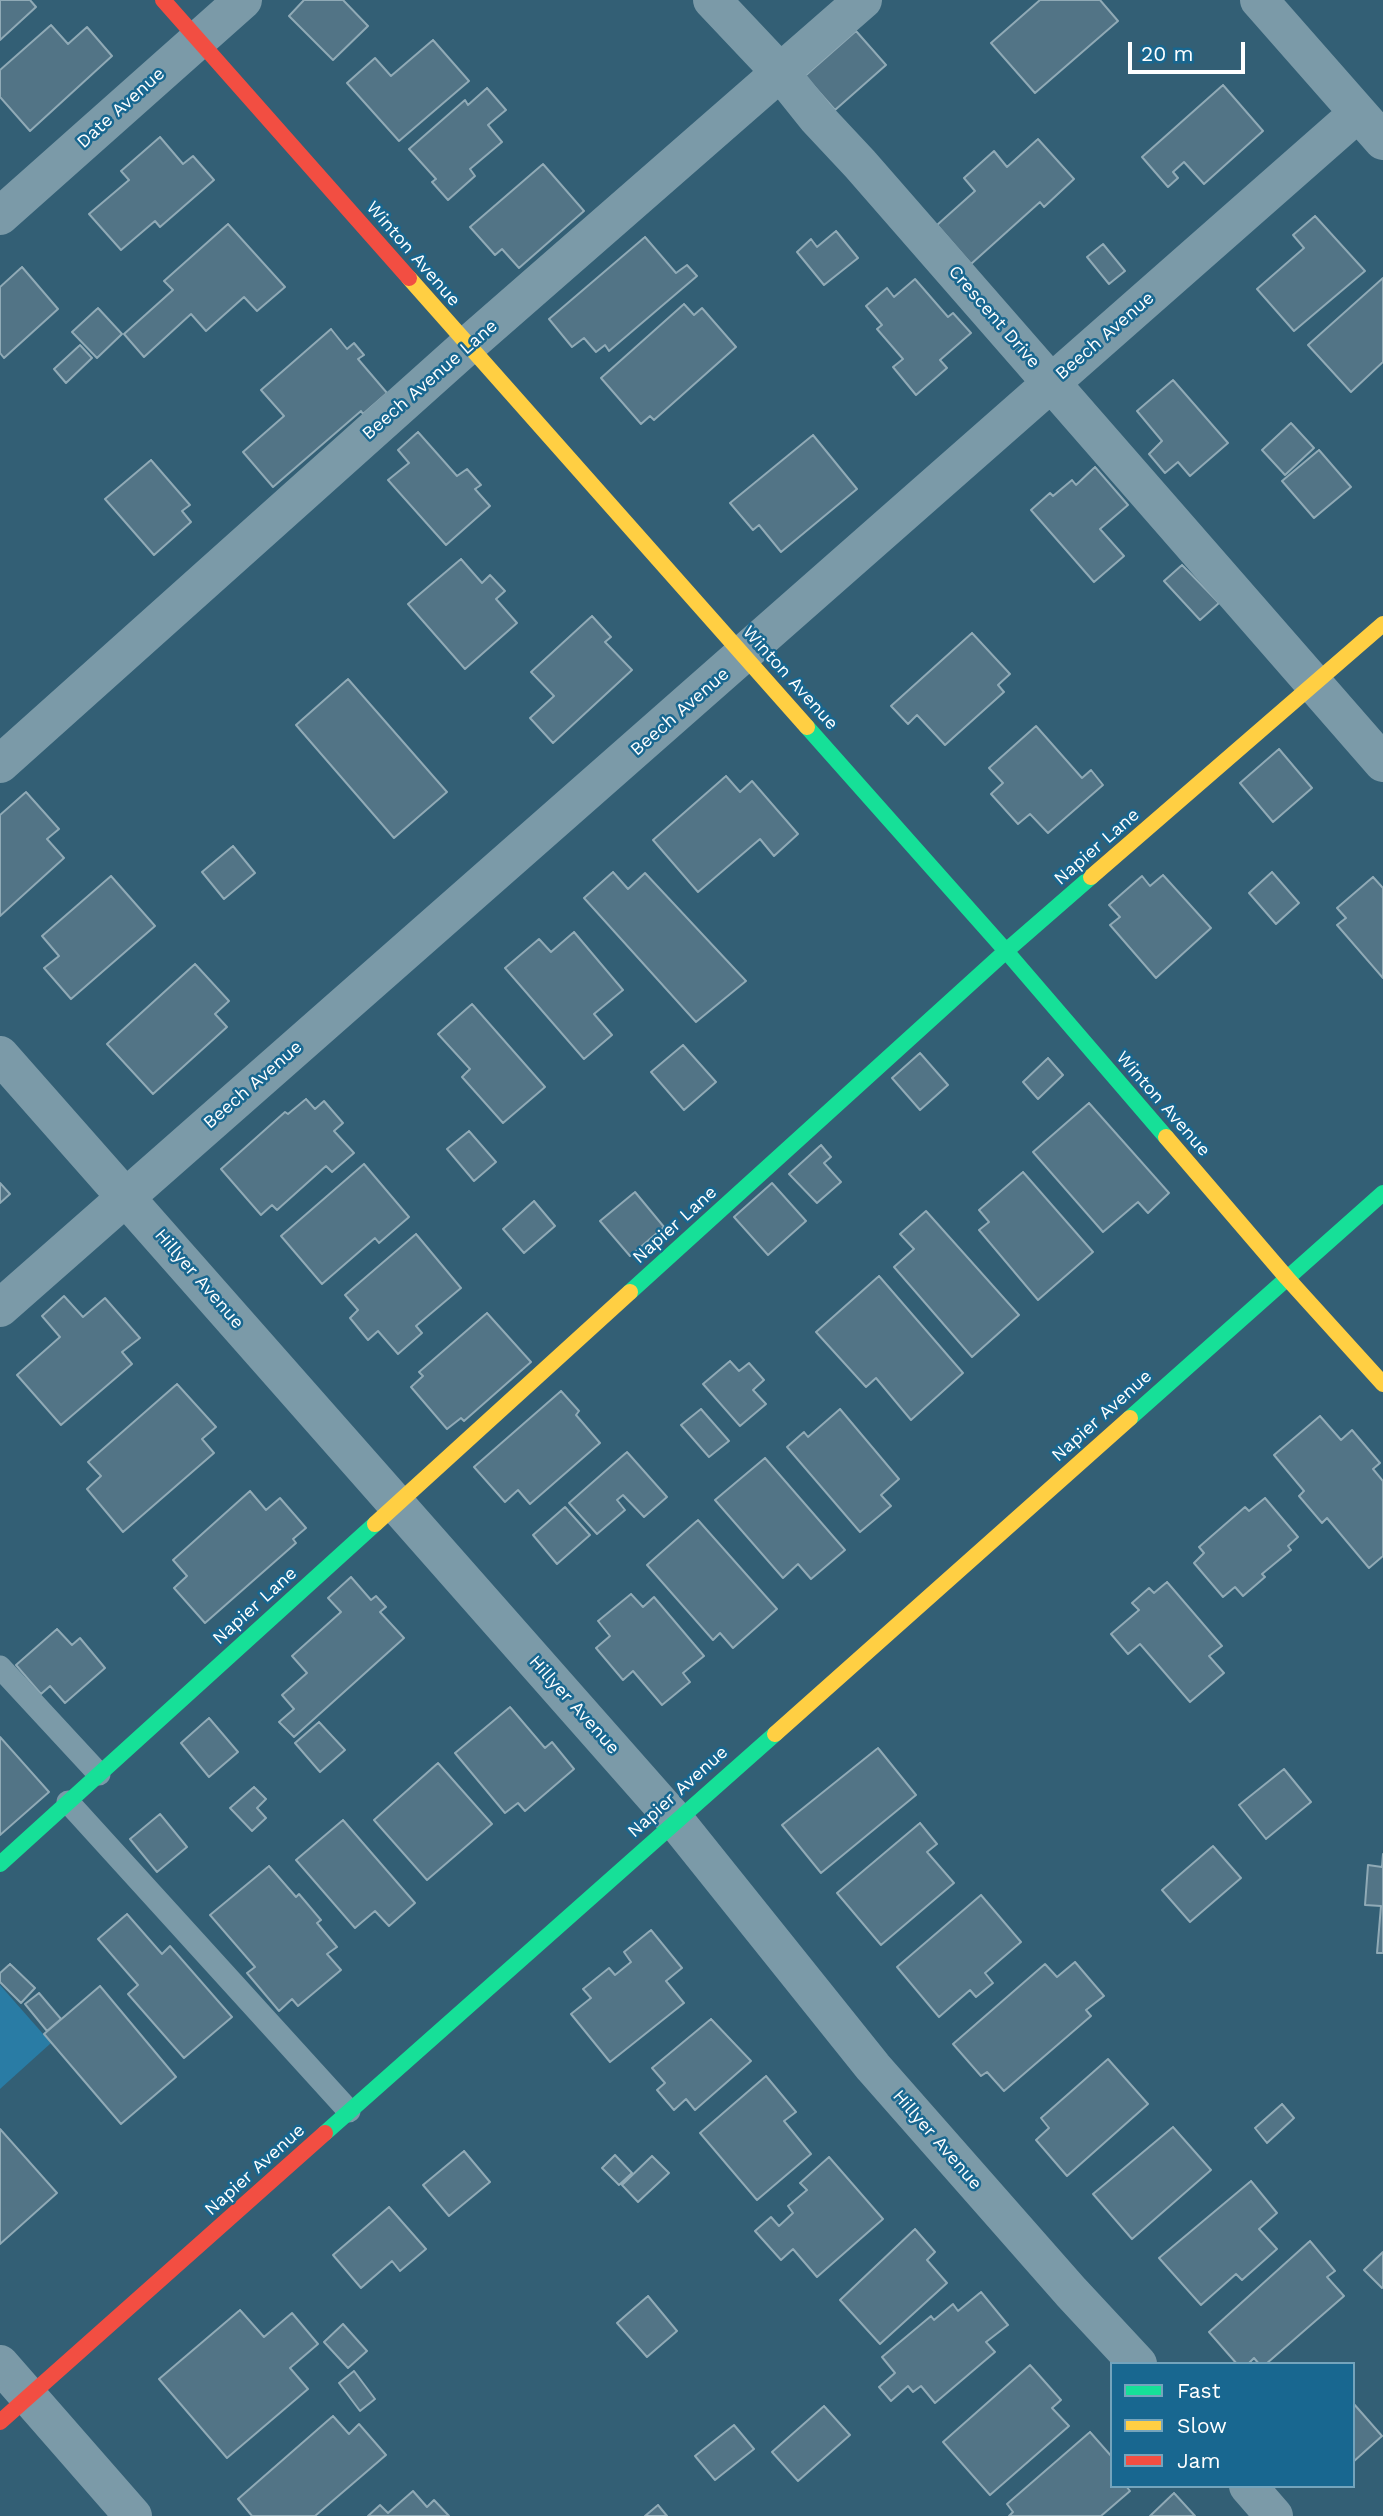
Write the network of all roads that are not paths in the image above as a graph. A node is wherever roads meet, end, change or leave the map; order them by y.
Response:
1 (163, 0) edge
2 (243, 0) edge
3 (712, 0) edge
4 (863, 0) edge
5 (1259, 0) edge
6 (198, 40) junction
7 (780, 72) junction
8 (1358, 113) junction
9 (1383, 141) edge
10 (0, 216) edge
11 (468, 345) junction
12 (1052, 383) junction
13 (1383, 624) edge
14 (744, 655) junction
15 (1314, 684) junction
16 (1383, 763) edge
17 (0, 764) edge
18 (1006, 951) junction
19 (0, 1055) edge
20 (1383, 1193) edge
21 (126, 1196) junction
22 (1287, 1278) junction
23 (0, 1308) edge
24 (1383, 1384) edge
25 (396, 1504) junction
26 (0, 1667) edge
27 (99, 1774) junction
28 (68, 1802) junction
29 (675, 1820) junction
30 (0, 1864) edge
31 (349, 2111) junction
32 (1136, 2362) edge
33 (0, 2364) edge
34 (29, 2397) junction
35 (0, 2422) edge
36 (1250, 2488) edge
37 (133, 2516) edge
38 (1274, 2516) edge

1 - 6 street, Winton Avenue
2 - 6 street, Date Avenue
3 - 7 street, Crescent Drive
4 - 7 street, Beech Avenue Lane
5 - 8 street
6 - 10 street, Date Avenue
6 - 11 street, Winton Avenue
7 - 11 street, Beech Avenue Lane
7 - 12 street, Crescent Drive
8 - 9 street
8 - 12 street, Beech Avenue
11 - 14 street, Winton Avenue
11 - 17 street, Beech Avenue Lane
12 - 14 street, Beech Avenue
12 - 15 street, Crescent Drive
13 - 15 street, Napier Lane
14 - 18 street, Winton Avenue
14 - 21 street, Beech Avenue
15 - 16 street, Crescent Drive
15 - 18 street, Napier Lane
18 - 22 street, Winton Avenue
18 - 25 street, Napier Lane
19 - 21 street, Hillyer Avenue
20 - 22 street, Napier Avenue
21 - 23 street, Beech Avenue
21 - 25 street, Hillyer Avenue
22 - 24 street, Winton Avenue
22 - 29 street, Napier Avenue
25 - 27 street, Napier Lane
25 - 29 street, Hillyer Avenue
26 - 27 lane
27 - 28 street, Napier Lane
28 - 30 street, Napier Lane
28 - 31 lane
29 - 31 street, Napier Avenue
29 - 32 street, Hillyer Avenue
31 - 34 street, Napier Avenue
33 - 34 street
34 - 35 street, Napier Avenue
34 - 37 street
36 - 38 street

